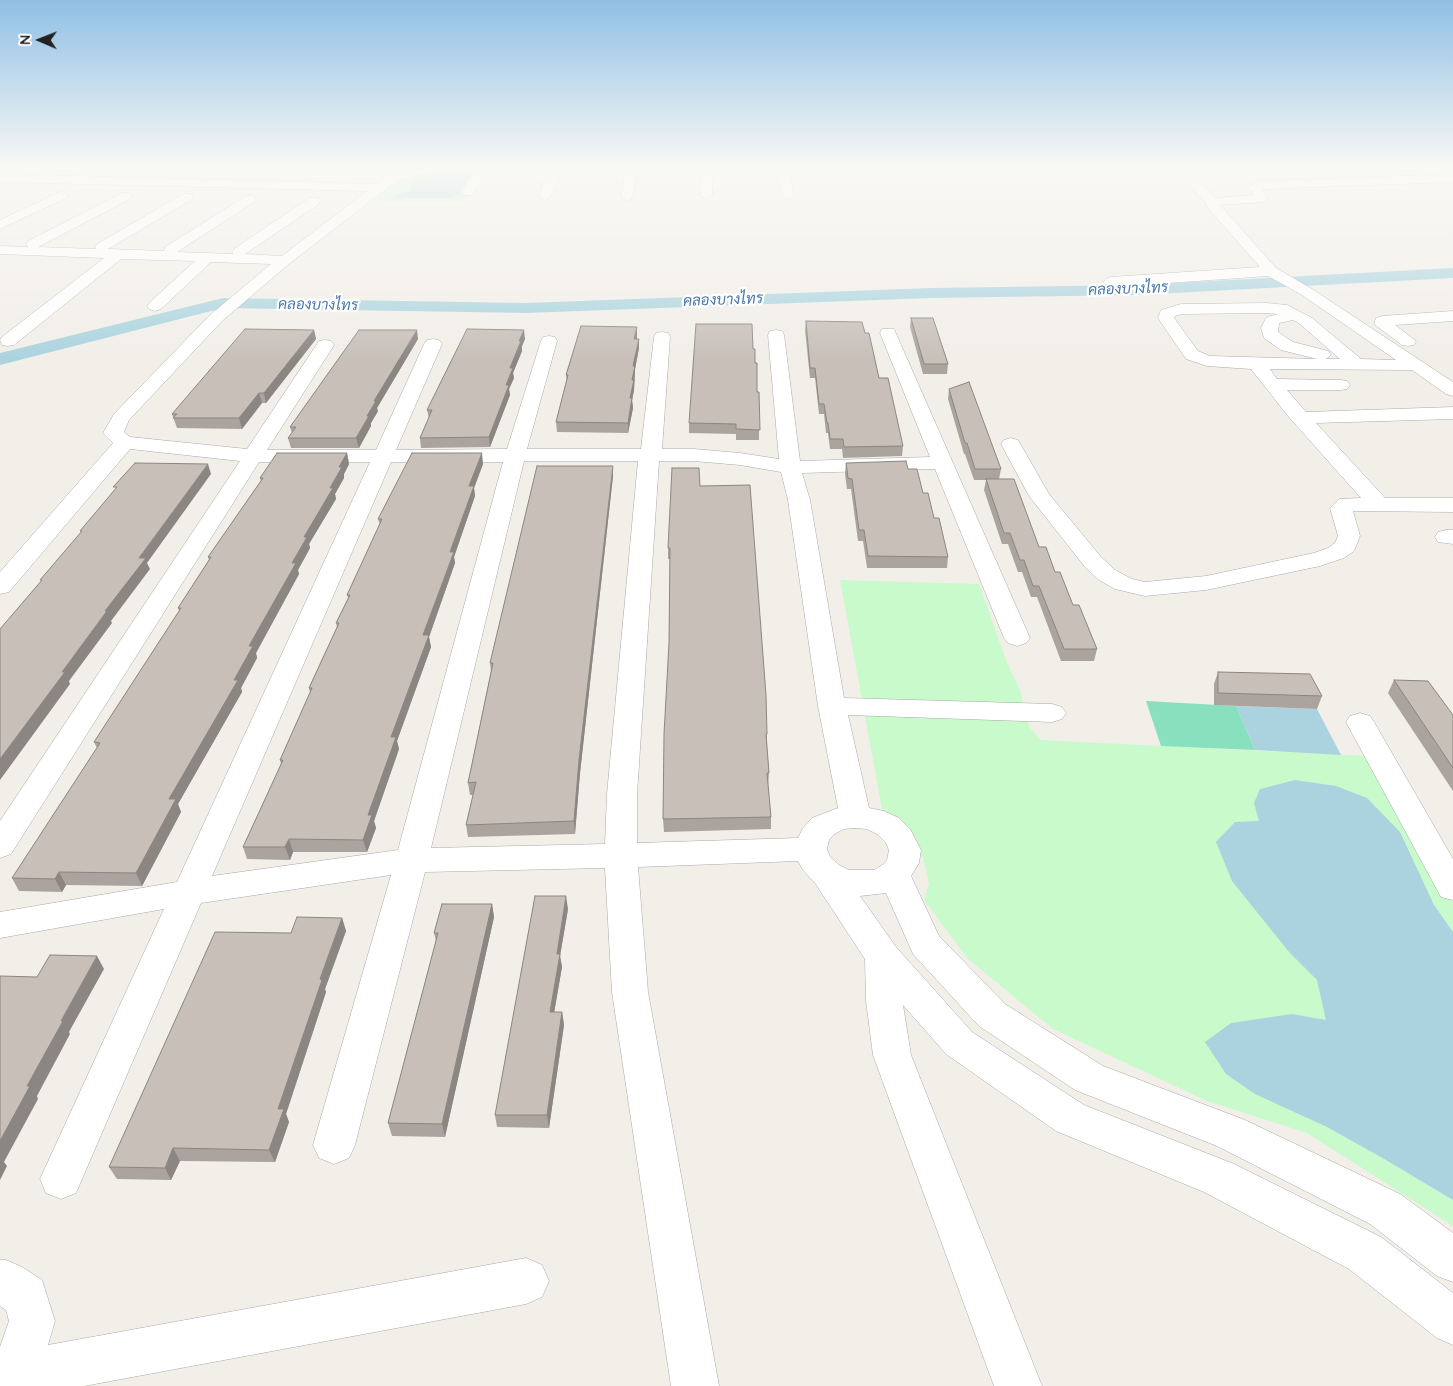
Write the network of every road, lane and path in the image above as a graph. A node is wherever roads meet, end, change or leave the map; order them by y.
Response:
1 (55, 233) edge
2 (126, 233) edge
3 (197, 233) edge
4 (268, 233) edge
5 (322, 233) edge
6 (1238, 233) edge
7 (0, 244) edge
8 (33, 244) junction
9 (102, 247) junction
10 (0, 250) edge
11 (170, 250) junction
12 (239, 252) junction
13 (119, 253) junction
14 (256, 253) dead end
15 (208, 257) junction
16 (285, 260) junction
17 (1272, 271) junction
18 (1111, 282) dead end
19 (155, 306) dead end
20 (1296, 315) junction
21 (1453, 316) edge
22 (888, 333) dead end
23 (776, 335) dead end
24 (662, 337) dead end
25 (8, 341) dead end
26 (549, 341) dead end
27 (433, 344) dead end
28 (325, 345) dead end
29 (1416, 358) junction
30 (1439, 360) dead end
31 (1353, 362) junction
32 (1256, 364) junction
33 (1272, 384) junction
34 (1341, 385) dead end
35 (1453, 390) edge
36 (1453, 413) edge
37 (1301, 418) junction
38 (125, 442) junction
39 (1011, 444) dead end
40 (516, 455) junction
41 (650, 455) junction
42 (253, 456) junction
43 (384, 456) junction
44 (943, 463) junction
45 (790, 467) junction
46 (1378, 503) junction
47 (1453, 505) edge
48 (0, 587) edge
49 (1017, 638) dead end
50 (832, 706) junction
51 (1052, 713) dead end
52 (1360, 722) dead end
53 (855, 817) junction
54 (0, 846) edge
55 (621, 855) junction
56 (412, 860) junction
57 (819, 862) junction
58 (894, 874) junction
59 (1453, 888) edge
60 (190, 892) junction
61 (0, 925) edge
62 (883, 957) junction
63 (334, 1145) dead end
64 (61, 1179) dead end
65 (1453, 1260) edge
66 (526, 1282) dead end
67 (0, 1283) edge
68 (1453, 1322) edge
69 (13, 1380) edge
70 (695, 1386) edge
71 (1018, 1386) edge

1 - 8 street
2 - 9 street
3 - 11 street
4 - 12 street
5 - 16 street
6 - 17 street
7 - 8 street
8 - 9 street
9 - 11 street
10 - 13 street
11 - 12 street
12 - 14 street
13 - 15 street
13 - 25 street
15 - 16 street
15 - 19 street
16 - 38 street
17 - 18 street
17 - 29 street
20 - 31 street
20 - 31 street
20 - 32 street
21 - 29 street
22 - 44 street
23 - 45 street
24 - 41 street
26 - 40 street
27 - 43 street
28 - 42 street
29 - 30 street
29 - 31 street
29 - 35 street
31 - 32 street
32 - 33 street
33 - 34 street
33 - 37 street
36 - 37 street
37 - 46 street
38 - 42 street
38 - 48 street
39 - 46 street
40 - 41 street
40 - 43 street
40 - 56 street
41 - 45 street
41 - 55 street
42 - 43 street
42 - 54 street
43 - 60 street
44 - 45 street
44 - 49 street
45 - 50 street
46 - 47 street
50 - 51 street
50 - 53 street
52 - 59 street
53 - 57 street
53 - 58 street
55 - 56 street
55 - 57 street
55 - 70 street
56 - 60 street
56 - 63 street
57 - 58 street
57 - 62 street
58 - 65 street
60 - 61 street
60 - 64 street
62 - 68 street
62 - 71 street
66 - 69 street
67 - 69 street

